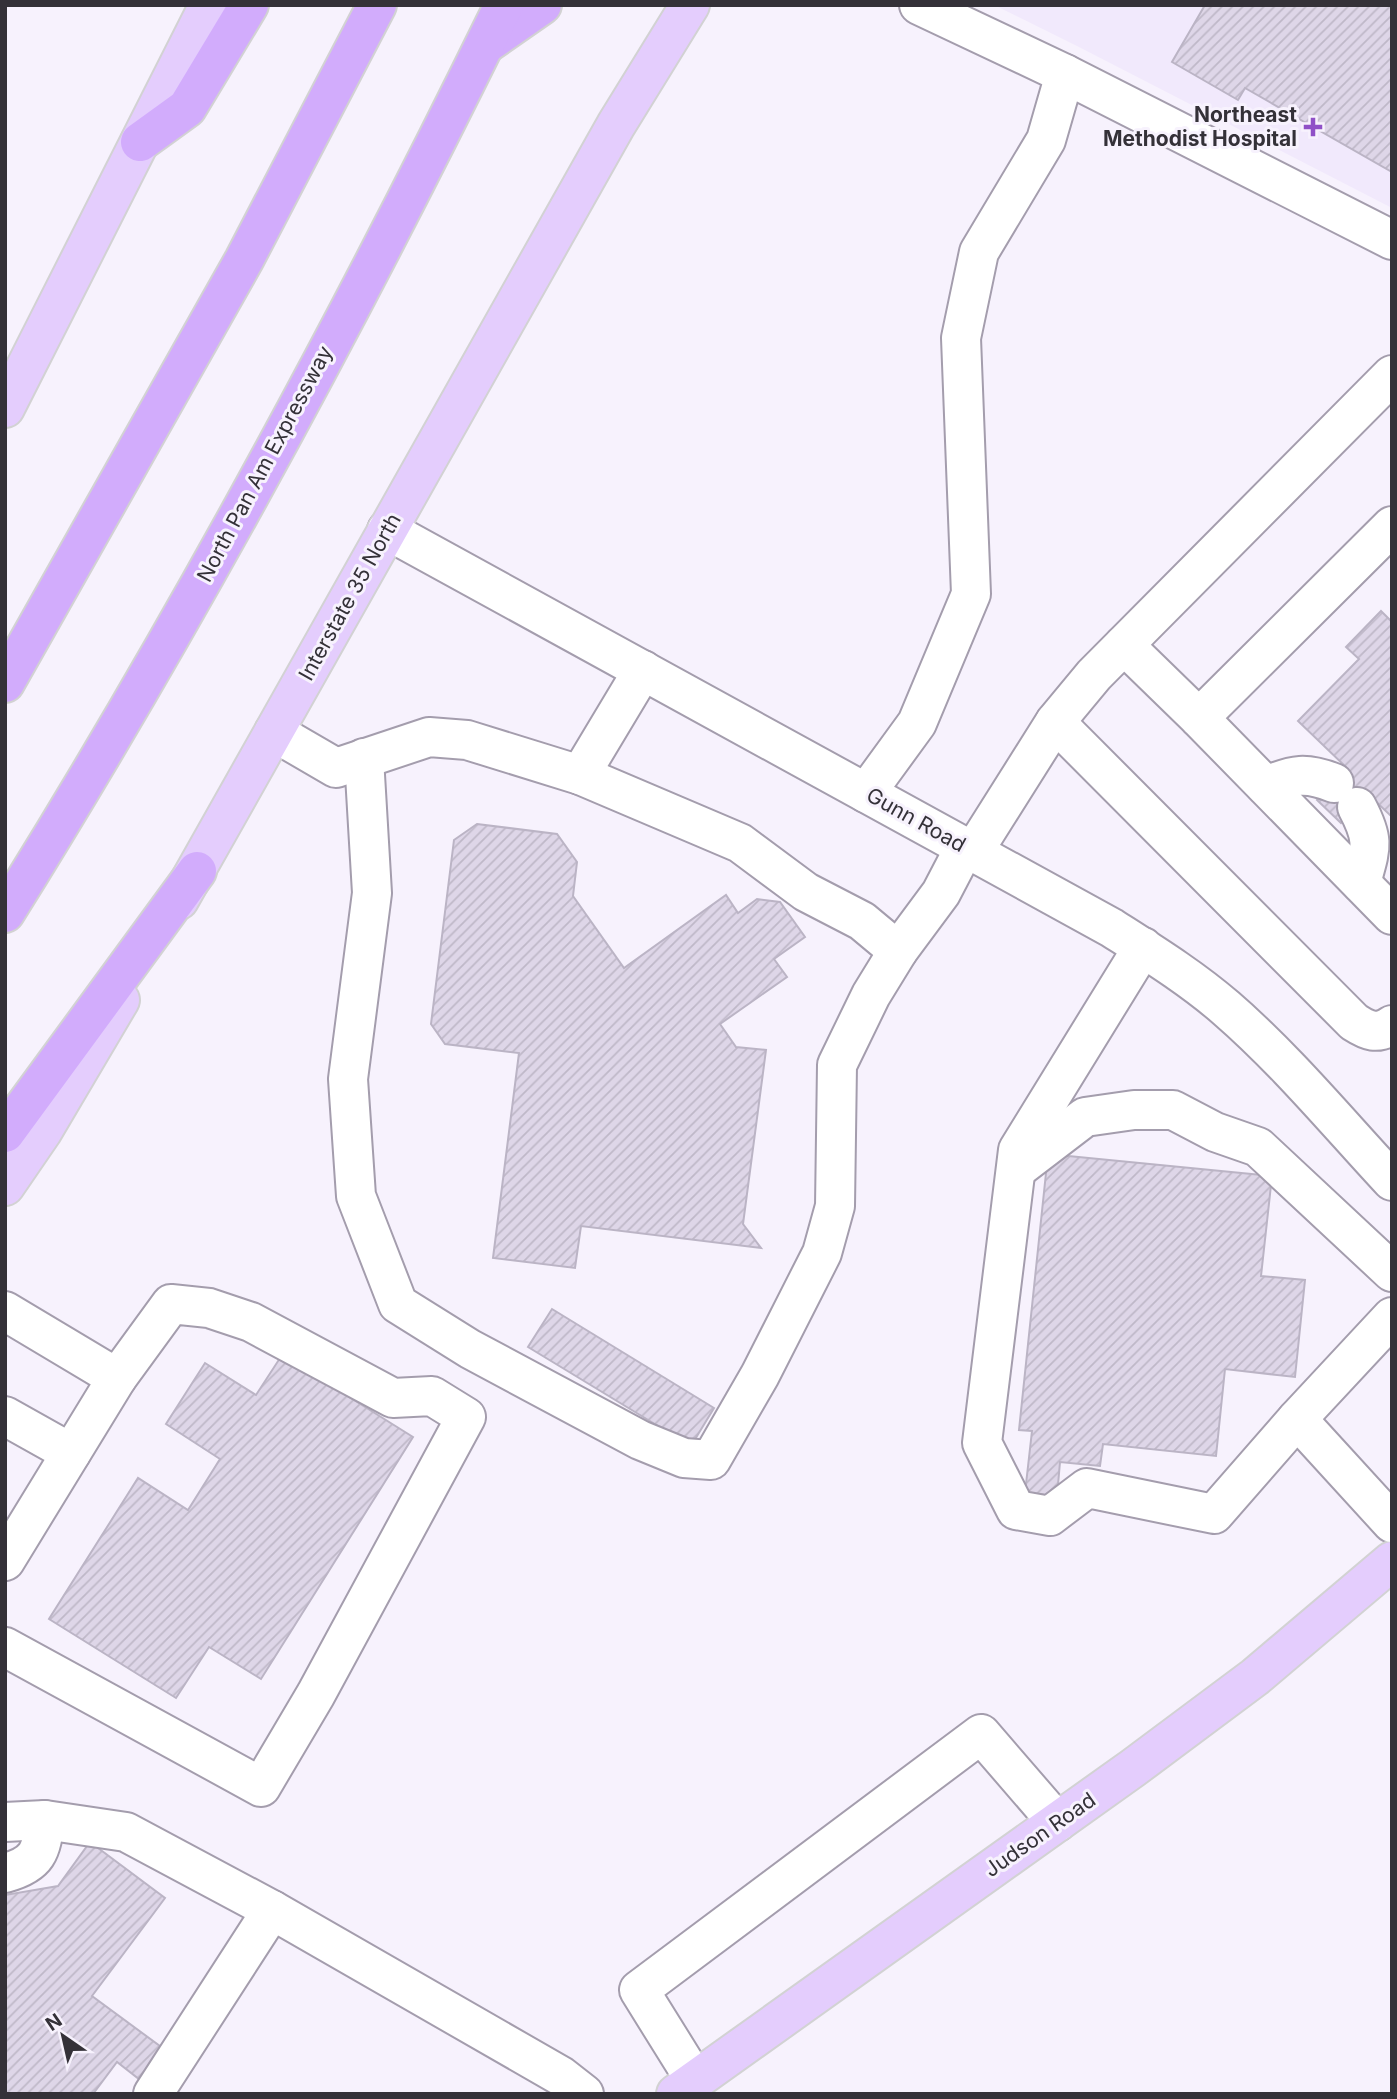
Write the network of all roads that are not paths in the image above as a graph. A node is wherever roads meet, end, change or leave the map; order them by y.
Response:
1 (209, 5) edge
2 (249, 5) edge
3 (377, 5) edge
4 (504, 5) edge
5 (542, 5) edge
6 (690, 5) edge
7 (919, 5) edge
8 (484, 46) junction
9 (1065, 74) junction
10 (140, 142) junction
11 (1392, 240) edge
12 (1392, 375) edge
13 (5, 408) edge
14 (1392, 526) edge
15 (387, 530) junction
16 (1124, 645) junction
17 (643, 670) junction
18 (5, 683) edge
19 (1199, 718) junction
20 (1055, 722) junction
21 (274, 733) junction
22 (364, 758) junction
23 (580, 775) junction
24 (1266, 786) junction
25 (866, 793) junction
26 (969, 849) junction
27 (197, 871) junction
28 (1361, 883) junction
29 (5, 913) edge
30 (1392, 915) edge
31 (1143, 947) junction
32 (898, 951) junction
33 (1392, 1025) edge
34 (5, 1133) edge
35 (1015, 1170) junction
36 (1392, 1181) edge
37 (5, 1186) edge
38 (1392, 1272) edge
39 (5, 1311) edge
40 (1392, 1317) edge
41 (117, 1378) junction
42 (5, 1416) edge
43 (1297, 1419) junction
44 (71, 1453) junction
45 (1392, 1523) edge
46 (1392, 1561) edge
47 (5, 1562) edge
48 (5, 1647) edge
49 (45, 1821) junction
50 (5, 1822) edge
51 (1057, 1822) junction
52 (5, 1873) edge
53 (272, 1910) junction
54 (686, 2087) edge
55 (153, 2094) edge
56 (584, 2094) edge

1 - 10 main road
2 - 10 highway
3 - 18 highway
4 - 8 highway, North Pan Am Expressway
5 - 8 highway
6 - 15 main road, Interstate 35 North
7 - 9 street
8 - 29 highway, North Pan Am Expressway
9 - 11 street
9 - 25 street
10 - 13 main road
12 - 16 street
14 - 19 street
15 - 17 street, Gunn Road
15 - 21 main road, Interstate 35 North
16 - 19 street
16 - 20 street
17 - 23 street
17 - 25 street, Gunn Road
19 - 24 street
20 - 26 street
20 - 33 street
21 - 22 street
21 - 27 main road, Interstate 35 North
22 - 23 street
22 - 32 street
23 - 32 street
24 - 28 street
24 - 28 street
25 - 26 street, Gunn Road
26 - 31 street, Gunn Road
26 - 32 street
27 - 34 highway
27 - 37 main road, Interstate 35 North
28 - 30 street
31 - 35 street
31 - 36 street, Gunn Road
35 - 38 street
35 - 43 street
39 - 41 street
40 - 43 street
41 - 44 street
41 - 48 street
42 - 44 street
43 - 45 street
44 - 47 street
46 - 51 main road, Judson Road
49 - 50 street
49 - 52 street
49 - 53 street
51 - 54 main road, Judson Road
51 - 54 street
53 - 55 street
53 - 56 street

